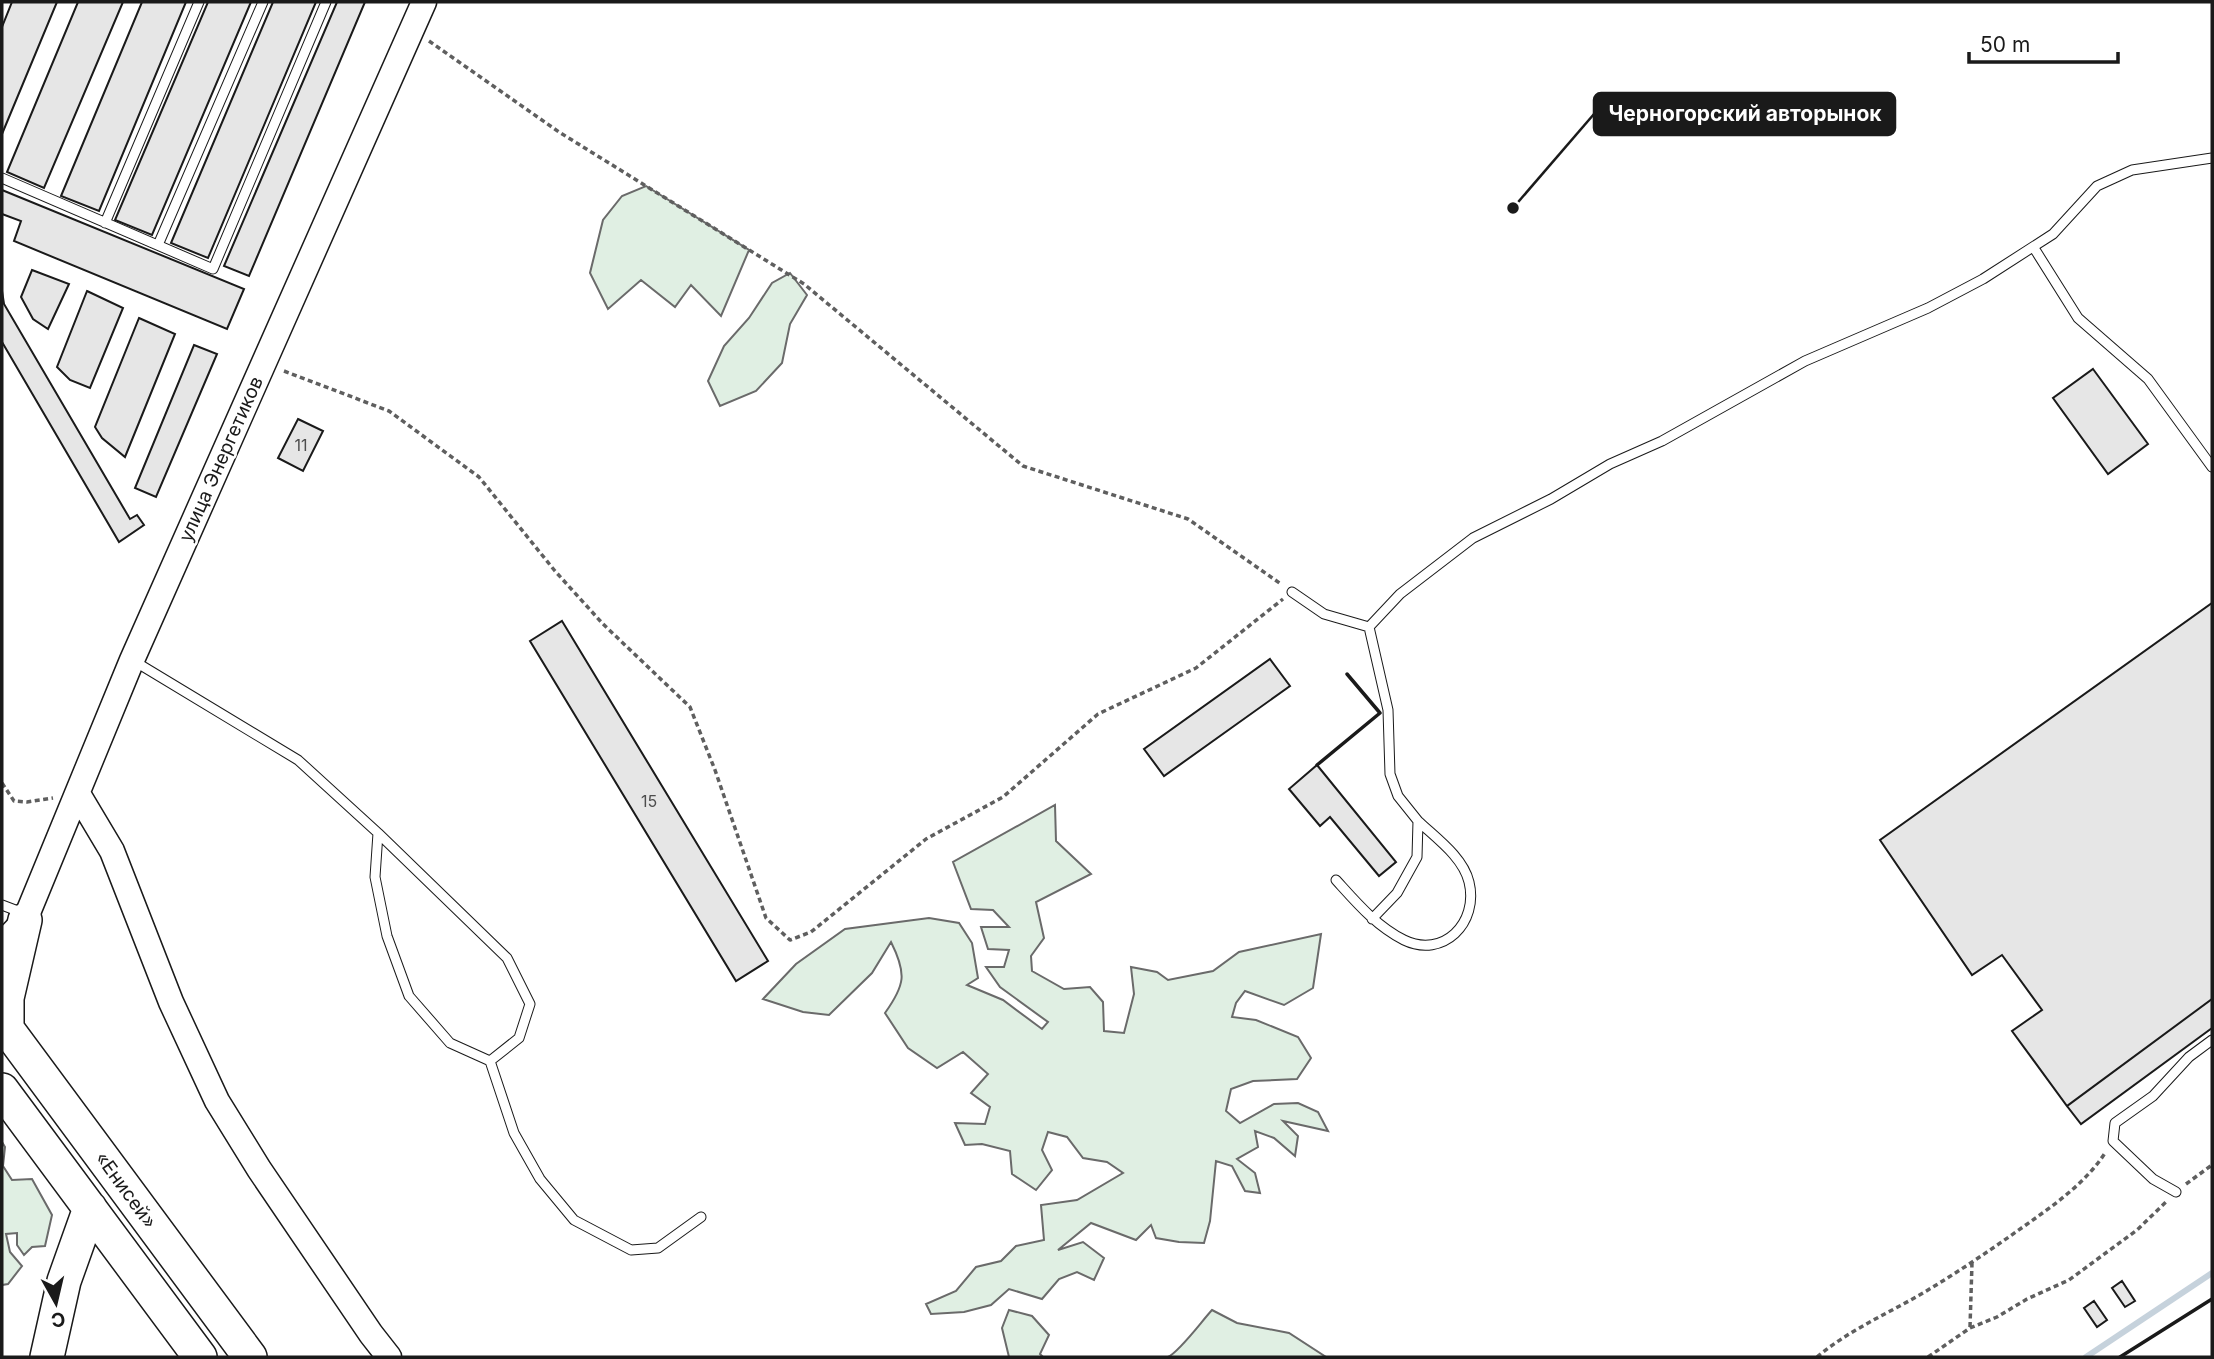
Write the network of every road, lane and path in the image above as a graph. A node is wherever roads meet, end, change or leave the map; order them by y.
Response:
1 (199, 2) edge
2 (263, 2) edge
3 (326, 2) edge
4 (424, 2) edge
5 (412, 29) junction
6 (2212, 158) edge
7 (2, 178) edge
8 (105, 223) junction
9 (158, 245) junction
10 (2034, 248) junction
11 (263, 363) junction
12 (2212, 467) edge
13 (1292, 592) junction
14 (1369, 627) junction
15 (132, 660) junction
16 (2, 783) edge
17 (78, 794) junction
18 (1418, 821) junction
19 (378, 833) junction
20 (1336, 880) dead end
21 (18, 913) edge
22 (1372, 919) junction
23 (2, 944) edge
24 (4, 1025) edge
25 (2212, 1040) edge
26 (490, 1060) junction
27 (2, 1090) edge
28 (2113, 1141) junction
29 (2212, 1165) edge
30 (2176, 1192) junction
31 (90, 1208) junction
32 (701, 1217) dead end
33 (1972, 1263) junction
34 (1970, 1328) junction
35 (47, 1357) edge
36 (200, 1357) edge
37 (250, 1357) edge
38 (389, 1357) edge
39 (1818, 1357) edge
40 (1928, 1357) edge

1 - 8 lane
2 - 9 lane
3 - 9 lane
4 - 5 main road, улица Энергетиков
5 - 11 main road, улица Энергетиков
5 - 13 path
6 - 10 lane
7 - 8 lane
8 - 9 lane
10 - 12 lane
10 - 14 lane
11 - 13 path
11 - 15 main road, улица Энергетиков
13 - 14 lane
14 - 18 lane
15 - 17 main road, улица Энергетиков
15 - 19 lane
16 - 17 path
17 - 21 main road, улица Энергетиков
17 - 38 main road
18 - 22 lane
18 - 22 lane
19 - 26 lane
19 - 26 lane
20 - 22 lane
21 - 23 main road
21 - 24 highway
24 - 37 highway, «Енисей»
25 - 28 lane
26 - 32 lane
27 - 31 highway, «Енисей»
28 - 30 lane
28 - 33 path
29 - 30 path
30 - 34 path
31 - 35 highway
31 - 36 highway, «Енисей»
33 - 34 path
33 - 39 path
34 - 40 path

